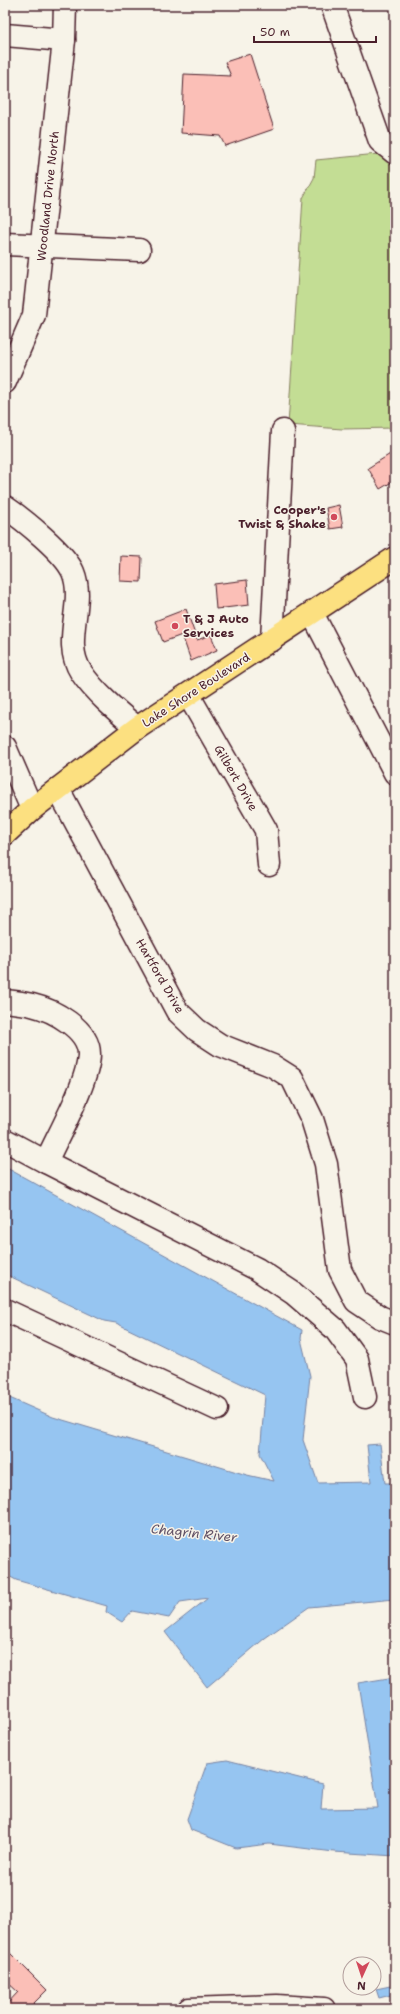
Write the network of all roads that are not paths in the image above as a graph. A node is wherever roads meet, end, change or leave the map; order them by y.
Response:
1 (65, 5) edge
2 (332, 5) edge
3 (5, 35) edge
4 (64, 40) junction
5 (395, 153) edge
6 (5, 244) edge
7 (43, 246) junction
8 (139, 250) dead end
9 (5, 382) edge
10 (283, 431) dead end
11 (5, 507) edge
12 (395, 558) edge
13 (312, 613) junction
14 (272, 640) junction
15 (189, 696) junction
16 (137, 728) junction
17 (5, 747) edge
18 (395, 773) edge
19 (58, 789) junction
20 (32, 809) junction
21 (5, 834) edge
22 (269, 865) dead end
23 (5, 1001) edge
24 (5, 1140) edge
25 (46, 1162) junction
26 (5, 1310) edge
27 (395, 1323) edge
28 (365, 1397) dead end
29 (218, 1409) dead end
30 (278, 2007) edge
31 (189, 2009) edge
32 (324, 2009) edge

1 - 4 street, Woodland Drive North
2 - 5 street
3 - 4 street
4 - 7 street, Woodland Drive North
6 - 7 street
7 - 8 street
7 - 9 street, Woodland Drive North
10 - 14 street
11 - 16 street
12 - 13 main road, Lake Shore Boulevard
13 - 14 main road, Lake Shore Boulevard
13 - 18 street
14 - 15 main road, Lake Shore Boulevard
15 - 16 main road, Lake Shore Boulevard
15 - 22 street, Gilbert Drive
16 - 19 main road, Lake Shore Boulevard
17 - 20 street
19 - 20 main road, Lake Shore Boulevard
19 - 27 street, Hartford Drive
20 - 21 main road, Lake Shore Boulevard
23 - 25 street
24 - 25 street
25 - 28 street
26 - 29 street
30 - 31 street
30 - 32 street

